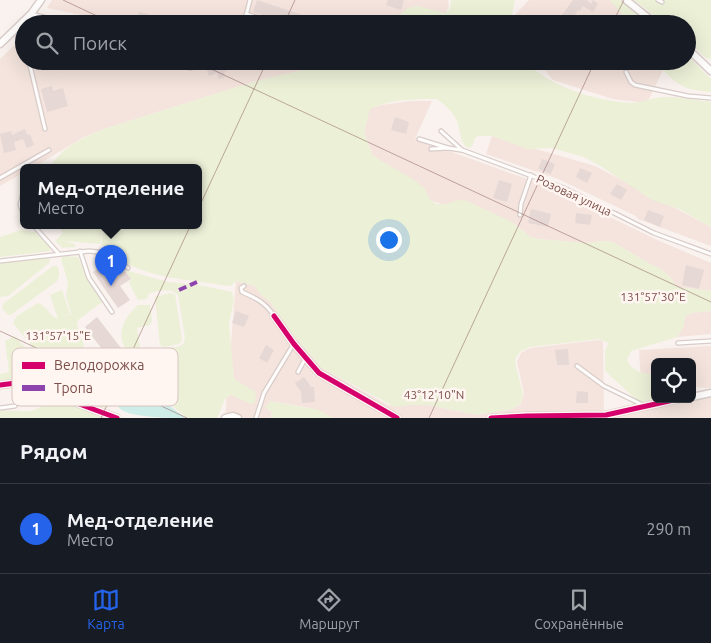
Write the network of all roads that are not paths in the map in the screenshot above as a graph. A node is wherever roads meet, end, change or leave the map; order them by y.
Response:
1 (41, 0) edge
2 (250, 0) edge
3 (626, 0) edge
4 (31, 14) joint
5 (246, 14) joint
6 (35, 15) edge
7 (249, 15) edge
8 (645, 15) edge
9 (15, 30) edge
10 (0, 44) edge
11 (696, 57) edge
12 (31, 70) edge
13 (711, 71) edge
14 (626, 72) dead end
15 (711, 98) edge
16 (45, 129) dead end
17 (441, 131) dead end
18 (419, 138) dead end
19 (448, 148) junction
20 (431, 149) dead end
21 (49, 150) dead end
22 (462, 150) junction
23 (24, 164) edge
24 (20, 167) edge
25 (531, 175) junction
26 (0, 178) edge
27 (520, 215) dead end
28 (37, 229) edge
29 (80, 251) junction
30 (58, 253) junction
31 (711, 254) edge
32 (0, 261) edge
33 (128, 268) dead end
34 (244, 286) dead end
35 (112, 312) dead end
36 (274, 316) joint
37 (711, 341) edge
38 (678, 343) dead end
39 (294, 344) junction
40 (305, 358) junction
41 (577, 366) dead end
42 (298, 372) dead end
43 (711, 393) edge
44 (696, 396) edge
45 (663, 403) edge
46 (15, 406) dead end
47 (85, 406) edge
48 (648, 407) junction
49 (0, 408) edge
50 (527, 417) edge
51 (117, 418) edge
52 (225, 418) edge
53 (238, 418) edge
54 (256, 418) edge
55 (397, 418) edge
56 (491, 418) edge

1 - 4 street
2 - 5 lane
3 - 8 street
4 - 6 lane
5 - 7 lane
9 - 10 street
11 - 13 street
12 - 16 lane
14 - 15 lane
17 - 22 lane, Розовая улица
18 - 19 lane
19 - 20 lane
19 - 22 lane
21 - 23 lane
22 - 25 lane, Розовая улица
24 - 26 lane
25 - 27 lane
25 - 31 lane, Розовая улица
28 - 30 lane
29 - 30 lane
29 - 33 lane
29 - 35 lane
30 - 32 lane
34 - 36 lane
36 - 39 street
37 - 38 lane
39 - 40 street
39 - 54 lane
40 - 42 lane
40 - 55 street
41 - 48 lane
43 - 44 street
45 - 48 street
46 - 49 lane
47 - 51 street
48 - 50 street
50 - 56 street
52 - 53 street

